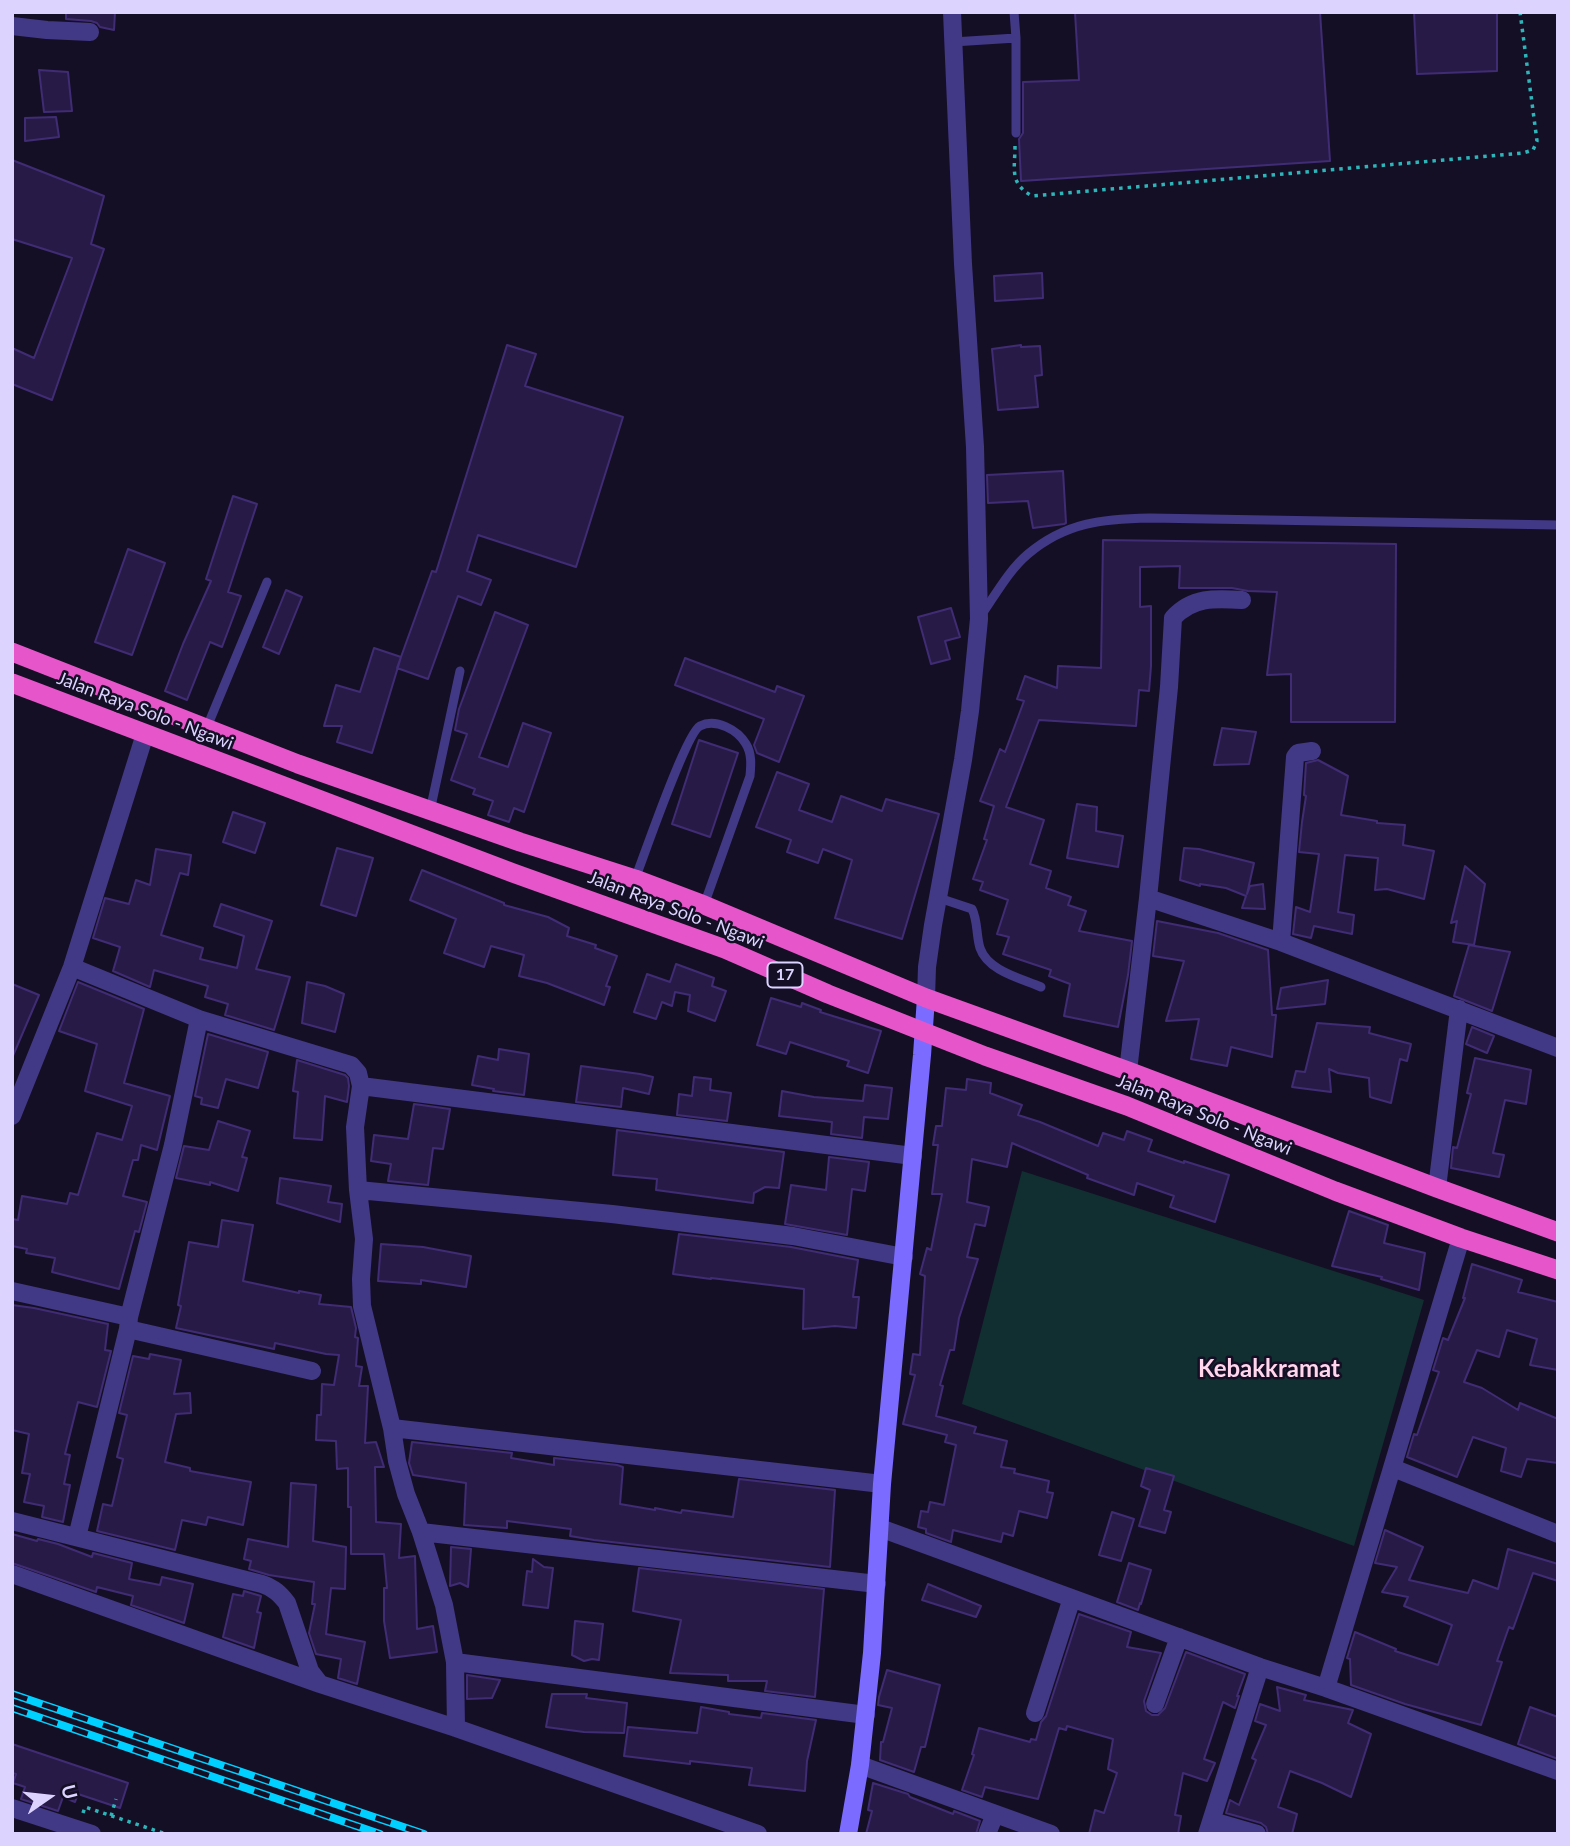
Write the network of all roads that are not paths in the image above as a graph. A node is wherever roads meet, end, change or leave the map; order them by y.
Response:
1 (952, 12) edge
2 (1014, 12) edge
3 (12, 26) edge
4 (90, 33) dead end
5 (1016, 38) junction
6 (953, 42) junction
7 (1016, 133) road end
8 (1558, 525) edge
9 (267, 582) dead end
10 (1242, 600) dead end
11 (978, 619) junction
12 (12, 652) edge
13 (460, 671) dead end
14 (12, 683) edge
15 (207, 727) junction
16 (145, 734) junction
17 (1312, 751) dead end
18 (430, 811) junction
19 (635, 879) junction
20 (939, 898) junction
21 (1148, 898) junction
22 (704, 905) junction
23 (1281, 942) junction
24 (72, 967) junction
25 (1041, 987) dead end
26 (926, 999) junction
27 (1459, 1009) junction
28 (199, 1018) junction
29 (924, 1032) junction
30 (1558, 1048) edge
31 (1128, 1071) junction
32 (361, 1086) junction
33 (12, 1116) edge
34 (913, 1156) junction
35 (1437, 1188) junction
36 (358, 1190) junction
37 (1558, 1232) edge
38 (1461, 1238) junction
39 (904, 1257) junction
40 (1558, 1270) edge
41 (12, 1290) edge
42 (128, 1323) junction
43 (312, 1371) dead end
44 (392, 1428) junction
45 (1393, 1468) junction
46 (882, 1484) junction
47 (12, 1521) edge
48 (880, 1528) junction
49 (421, 1532) junction
50 (1558, 1534) edge
51 (77, 1537) junction
52 (12, 1574) edge
53 (877, 1584) junction
54 (1072, 1598) junction
55 (1179, 1637) junction
56 (455, 1662) junction
57 (1260, 1667) junction
58 (320, 1684) junction
59 (1326, 1688) junction
60 (1155, 1704) dead end
61 (1035, 1713) dead end
62 (866, 1715) junction
63 (456, 1728) junction
64 (860, 1765) junction
65 (1558, 1771) edge
66 (12, 1808) edge
67 (995, 1814) junction
68 (1210, 1828) edge
69 (92, 1834) edge
70 (758, 1834) edge
71 (848, 1834) edge
72 (988, 1834) edge
73 (1051, 1834) edge
74 (1257, 1834) edge

1 - 6 street
2 - 5 lane
3 - 4 street
5 - 6 lane
5 - 7 lane
6 - 11 street
8 - 11 lane
9 - 15 lane
10 - 21 street
11 - 20 street
12 - 15 highway, Jalan Raya Solo - Ngawi / 17
13 - 18 lane
14 - 16 highway, Jalan Raya Solo - Ngawi / 17
15 - 18 highway, Jalan Raya Solo - Ngawi / 17
16 - 24 street
16 - 29 highway, Jalan Raya Solo - Ngawi / 17
17 - 23 street
18 - 19 highway, Jalan Raya Solo - Ngawi / 17
19 - 22 highway, Jalan Raya Solo - Ngawi / 17
19 - 22 lane
20 - 25 lane
20 - 26 street
21 - 23 street
21 - 31 street
22 - 26 highway, Jalan Raya Solo - Ngawi / 17
23 - 27 street
24 - 28 street
24 - 33 street
26 - 29 main road
26 - 31 highway, Jalan Raya Solo - Ngawi / 17
27 - 30 street
27 - 35 street
28 - 32 street
28 - 42 street
29 - 34 main road
29 - 38 highway, Jalan Raya Solo - Ngawi / 17
31 - 35 highway, Jalan Raya Solo - Ngawi / 17
32 - 34 street
32 - 36 street
34 - 39 main road
35 - 37 highway, Jalan Raya Solo - Ngawi / 17
36 - 39 street
36 - 44 street
38 - 40 highway, Jalan Raya Solo - Ngawi / 17
38 - 45 street
39 - 46 main road
41 - 42 street
42 - 43 street
42 - 51 street
44 - 46 street
44 - 49 street
45 - 50 street
45 - 59 street
46 - 48 main road
47 - 51 street
48 - 53 main road
48 - 54 street
49 - 53 street
49 - 56 street
51 - 58 street
52 - 58 street
53 - 62 main road
54 - 55 street
54 - 61 street
55 - 57 street
55 - 60 street
56 - 62 street
56 - 63 street
57 - 59 street
57 - 68 street
58 - 63 street
59 - 65 street
62 - 64 main road
63 - 70 street
64 - 67 street
64 - 71 main road
66 - 69 street
67 - 72 street
67 - 73 street
68 - 74 street

